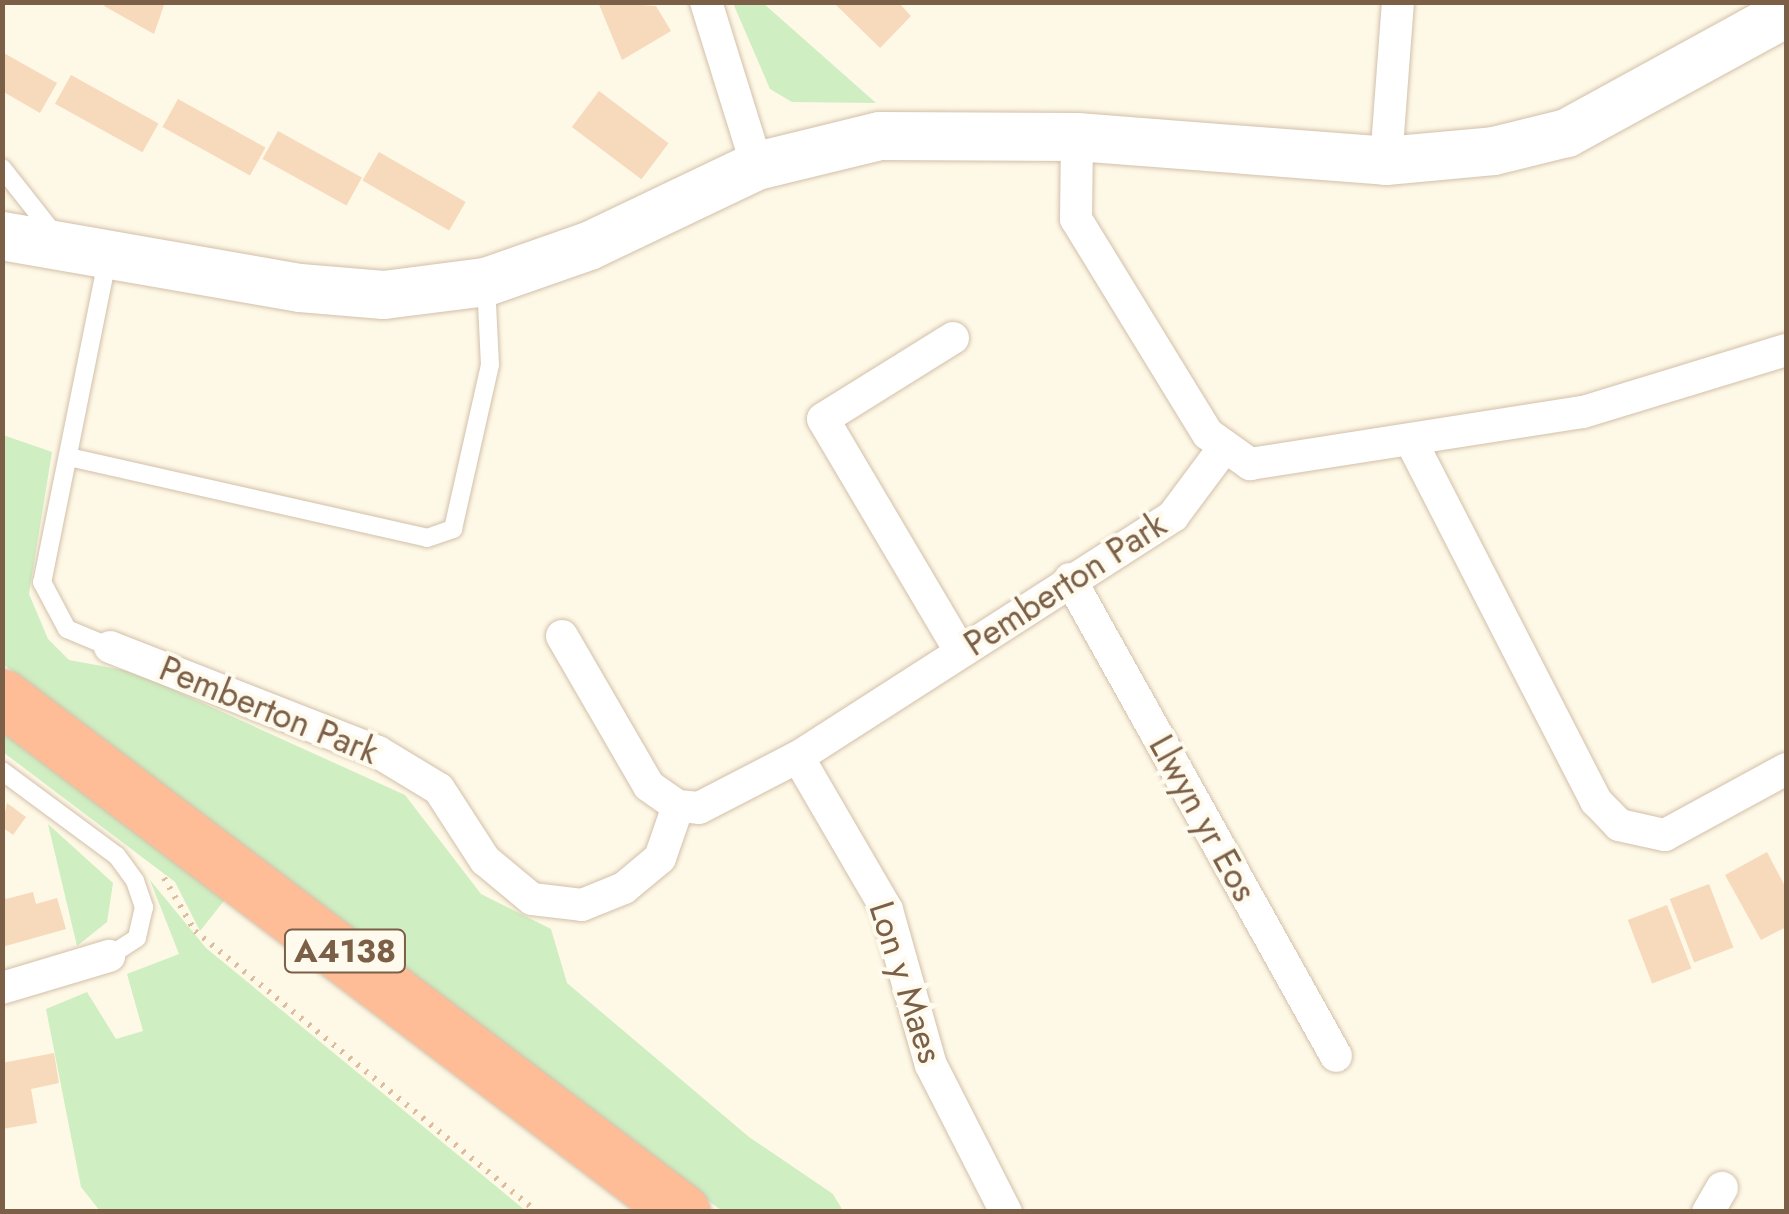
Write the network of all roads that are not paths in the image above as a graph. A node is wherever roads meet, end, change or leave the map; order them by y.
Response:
1 (706, 2) edge
2 (1398, 2) edge
3 (1786, 14) edge
4 (1077, 138) junction
5 (1386, 161) junction
6 (757, 166) junction
7 (2, 168) edge
8 (2, 236) edge
9 (60, 242) junction
10 (110, 250) junction
11 (486, 282) junction
12 (953, 338) dead end
13 (1786, 350) edge
14 (1412, 443) junction
15 (1223, 449) junction
16 (69, 457) junction
17 (1070, 579) junction
18 (562, 636) dead end
19 (110, 647) joint
20 (960, 651) junction
21 (2, 697) edge
22 (798, 757) junction
23 (1786, 770) edge
24 (2, 772) edge
25 (678, 806) junction
26 (109, 956) joint
27 (2, 988) edge
28 (1336, 1056) dead end
29 (682, 1212) edge
30 (1006, 1212) edge

1 - 6 street
2 - 5 street
3 - 5 main road
4 - 5 main road
4 - 6 main road
4 - 15 street
6 - 11 main road
7 - 9 lane
8 - 9 main road
9 - 10 main road
10 - 11 main road
10 - 16 lane
11 - 16 lane
12 - 20 street
13 - 14 street
14 - 15 street
14 - 23 street
15 - 17 street, Pemberton Park
16 - 19 lane
17 - 20 street, Pemberton Park
17 - 28 street, Llwyn yr Eos
18 - 25 street
19 - 25 street, Pemberton Park
20 - 22 street, Pemberton Park
21 - 29 highway, A4138
22 - 25 street, Pemberton Park
22 - 30 street, Lon y Maes
24 - 26 lane
26 - 27 street

